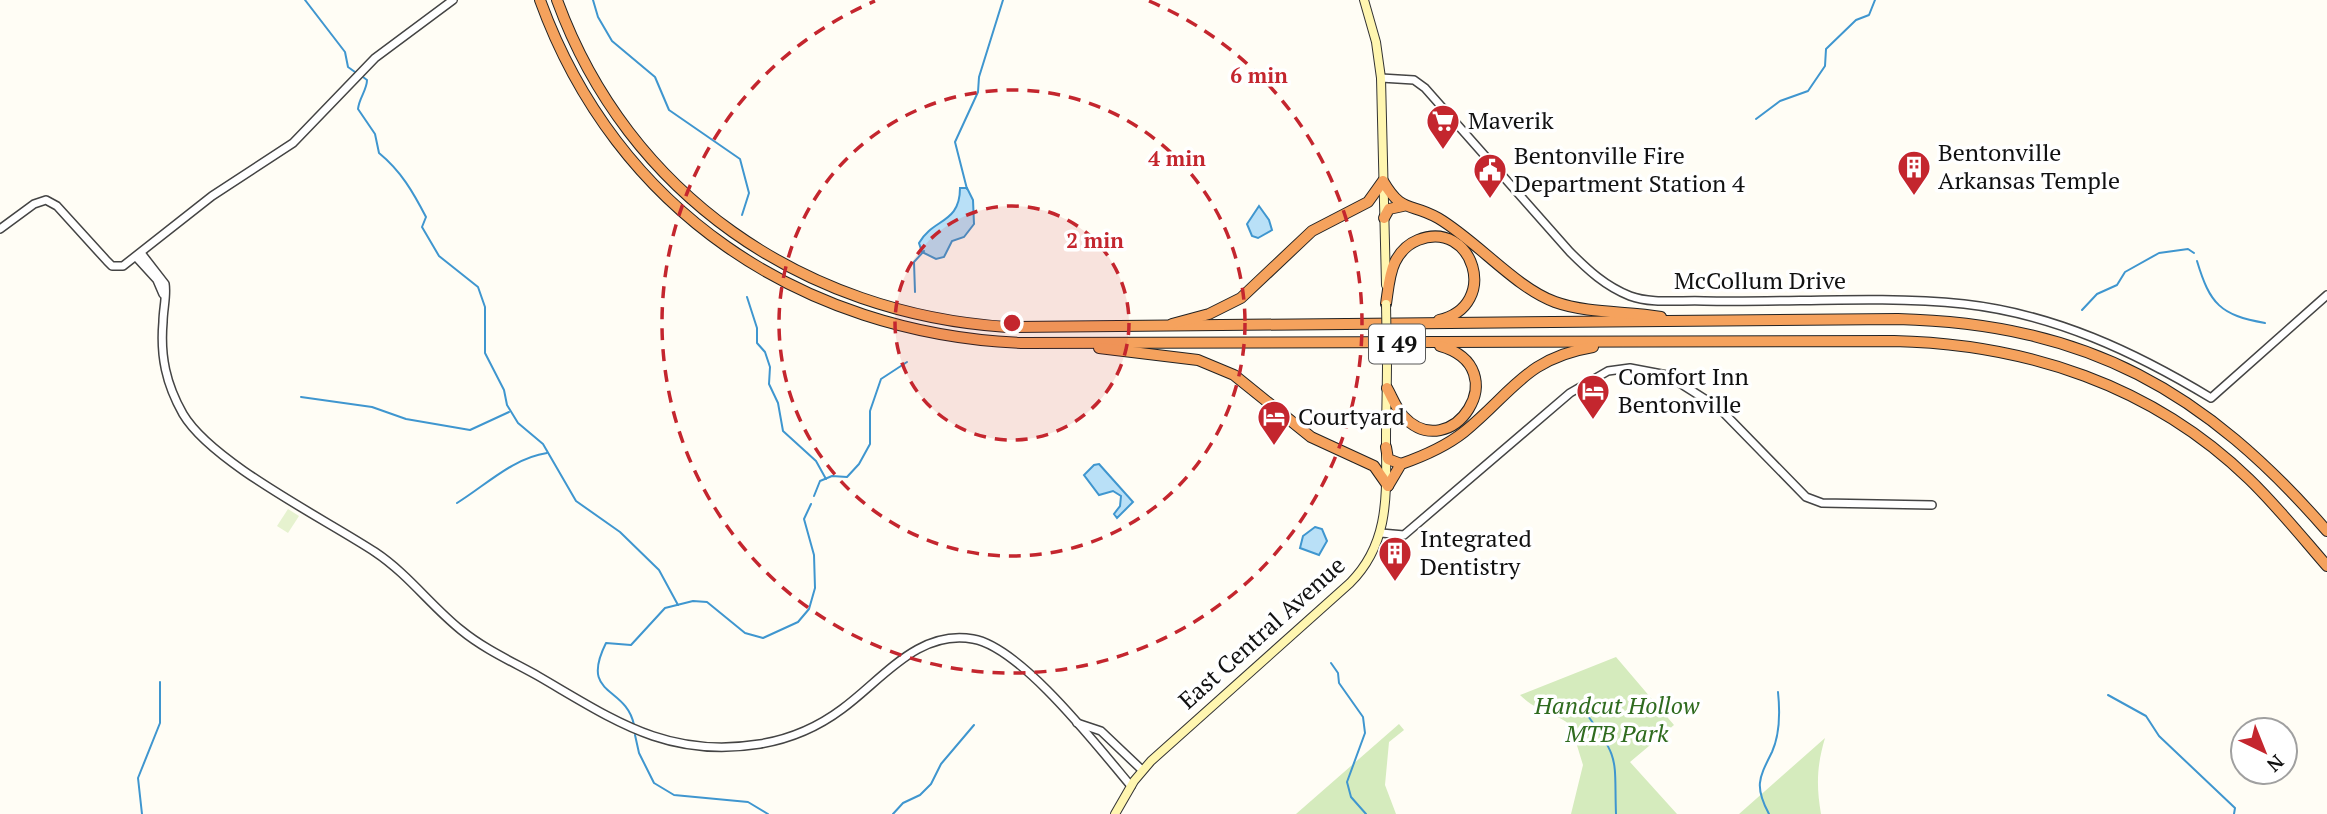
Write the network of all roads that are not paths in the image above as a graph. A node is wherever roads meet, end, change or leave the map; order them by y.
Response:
1 (453, 0) edge
2 (540, 0) edge
3 (557, 0) edge
4 (1364, 0) edge
5 (1381, 78) junction
6 (1383, 181) junction
7 (1403, 206) junction
8 (1384, 218) junction
9 (0, 229) edge
10 (139, 255) junction
11 (2327, 295) edge
12 (1386, 304) junction
13 (1690, 321) junction
14 (1426, 323) junction
15 (1168, 327) junction
16 (1642, 342) junction
17 (1092, 343) junction
18 (1429, 344) junction
19 (1387, 387) junction
20 (1386, 447) junction
21 (1401, 464) junction
22 (1388, 486) junction
23 (1932, 505) dead end
24 (2327, 531) edge
25 (1381, 533) junction
26 (2327, 566) edge
27 (1077, 723) junction
28 (1142, 771) junction
29 (1131, 786) junction
30 (1115, 814) edge

1 - 10 street
2 - 17 highway, I 49
3 - 15 highway, I 49
4 - 5 main road, East Central Avenue
5 - 6 main road, East Central Avenue
5 - 11 street, McCollum Drive
6 - 7 highway
6 - 8 main road, East Central Avenue
6 - 15 highway
7 - 8 highway
7 - 13 highway
8 - 12 main road, East Central Avenue
9 - 10 street
10 - 27 street
12 - 14 highway
12 - 19 main road, East Central Avenue, bridge
13 - 14 highway, I 49
13 - 24 highway, I 49
14 - 15 highway, I 49
16 - 18 highway, I 49
16 - 21 highway
16 - 26 highway, I 49
17 - 18 highway, I 49
17 - 22 highway
18 - 19 highway
19 - 20 main road, East Central Avenue
20 - 21 highway
20 - 22 main road, East Central Avenue
21 - 22 highway
22 - 25 main road, East Central Avenue
23 - 25 street
25 - 28 main road, East Central Avenue
27 - 28 street
27 - 29 street
28 - 29 main road, East Central Avenue
29 - 30 main road, East Central Avenue

